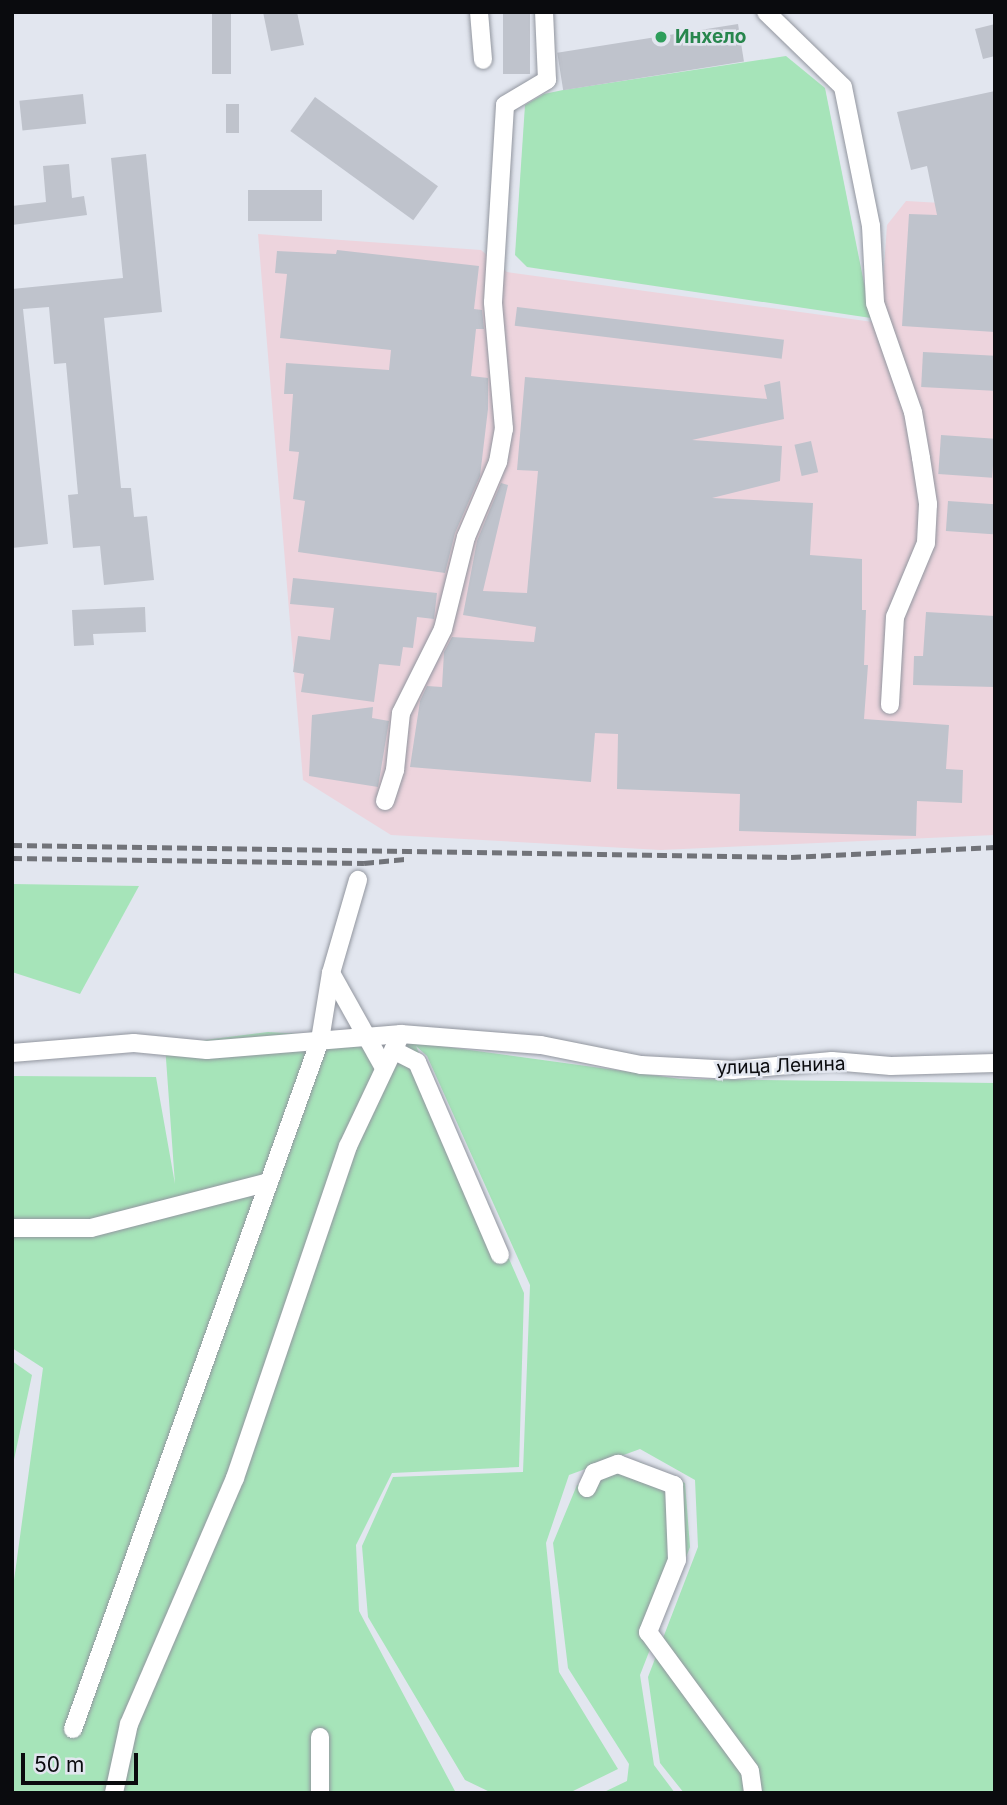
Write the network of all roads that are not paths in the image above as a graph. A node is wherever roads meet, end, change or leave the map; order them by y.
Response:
1 (479, 12) edge
2 (544, 12) edge
3 (766, 12) edge
4 (483, 60) dead end
5 (890, 705) dead end
6 (385, 801) dead end
7 (358, 880) dead end
8 (331, 973) junction
9 (367, 1035) junction
10 (320, 1040) junction
11 (397, 1042) junction
12 (12, 1053) edge
13 (995, 1063) edge
14 (384, 1068) junction
15 (269, 1182) junction
16 (12, 1228) edge
17 (500, 1255) dead end
18 (587, 1488) dead end
19 (73, 1729) dead end
20 (320, 1737) dead end
21 (114, 1793) edge
22 (320, 1793) edge
23 (752, 1793) edge

1 - 4 street
2 - 6 street
3 - 5 street
7 - 8 street
8 - 9 street
8 - 10 street
9 - 10 street, улица Ленина
9 - 11 street, улица Ленина
9 - 14 street
10 - 12 street, улица Ленина
10 - 15 street
11 - 13 street, улица Ленина
11 - 14 street
11 - 17 street
14 - 21 street
15 - 16 street
15 - 19 street
18 - 23 street
20 - 22 street

